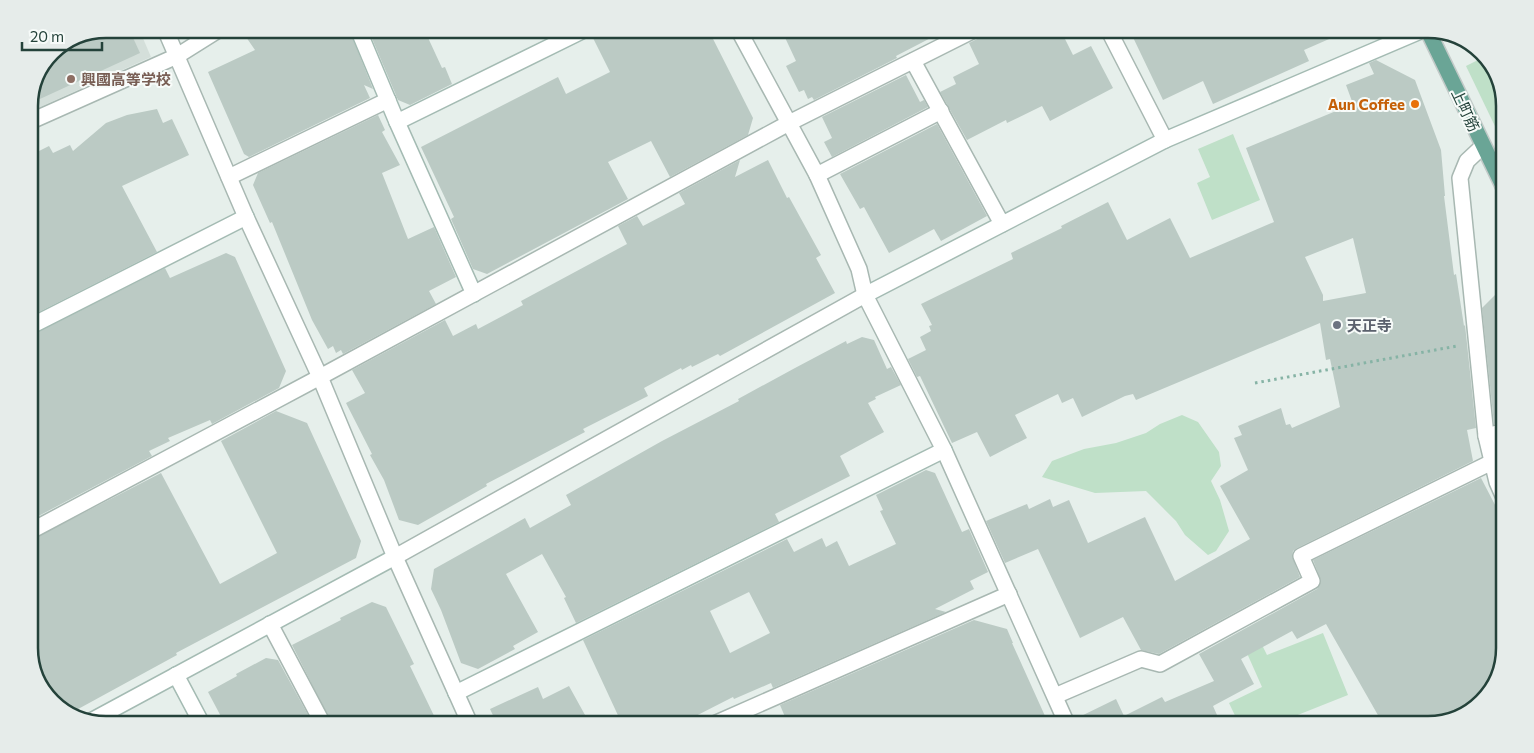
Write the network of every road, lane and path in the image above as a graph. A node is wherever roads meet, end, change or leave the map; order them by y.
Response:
1 (169, 38) edge
2 (206, 38) edge
3 (362, 38) edge
4 (568, 38) edge
5 (743, 38) edge
6 (958, 38) edge
7 (1113, 38) edge
8 (1405, 38) edge
9 (1430, 38) edge
10 (177, 56) junction
11 (913, 61) junction
12 (388, 100) junction
13 (941, 110) junction
14 (38, 118) edge
15 (397, 122) junction
16 (789, 123) junction
17 (1166, 140) junction
18 (1483, 146) junction
19 (1496, 172) edge
20 (817, 175) junction
21 (229, 177) junction
22 (246, 217) junction
23 (1002, 224) junction
24 (474, 294) junction
25 (865, 295) junction
26 (38, 322) edge
27 (1478, 342) junction
28 (320, 377) junction
29 (1255, 383) dead end
30 (1496, 433) edge
31 (1486, 436) junction
32 (944, 450) junction
33 (1492, 462) junction
34 (1496, 478) edge
35 (38, 527) edge
36 (396, 557) junction
37 (1009, 594) junction
38 (270, 624) junction
39 (176, 675) junction
40 (456, 693) junction
41 (1054, 696) junction
42 (101, 716) edge
43 (198, 716) edge
44 (319, 716) edge
45 (466, 716) edge
46 (732, 716) edge
47 (1063, 716) edge

1 - 10 street
2 - 10 street
3 - 12 street
4 - 15 street
5 - 16 street
6 - 11 street
7 - 17 street
8 - 17 street
9 - 18 main road, 上町筋
10 - 14 street
10 - 21 street
11 - 13 street
11 - 16 street
12 - 15 street
12 - 21 street
13 - 20 street
13 - 23 street
15 - 24 street
16 - 20 street
16 - 24 street
17 - 23 street
18 - 19 main road, 上町筋
18 - 27 street
20 - 25 street
21 - 22 street
22 - 26 street
22 - 28 street
23 - 25 street
24 - 28 street
25 - 32 street
25 - 36 street
27 - 29 path
27 - 31 street
28 - 35 street
28 - 36 street
30 - 31 street
31 - 33 street
32 - 37 street
32 - 40 street
33 - 34 street
33 - 41 street
36 - 38 street
36 - 40 street
37 - 41 street
37 - 46 street
38 - 39 street
38 - 44 street
39 - 42 street
39 - 43 street
40 - 45 street
41 - 47 street

